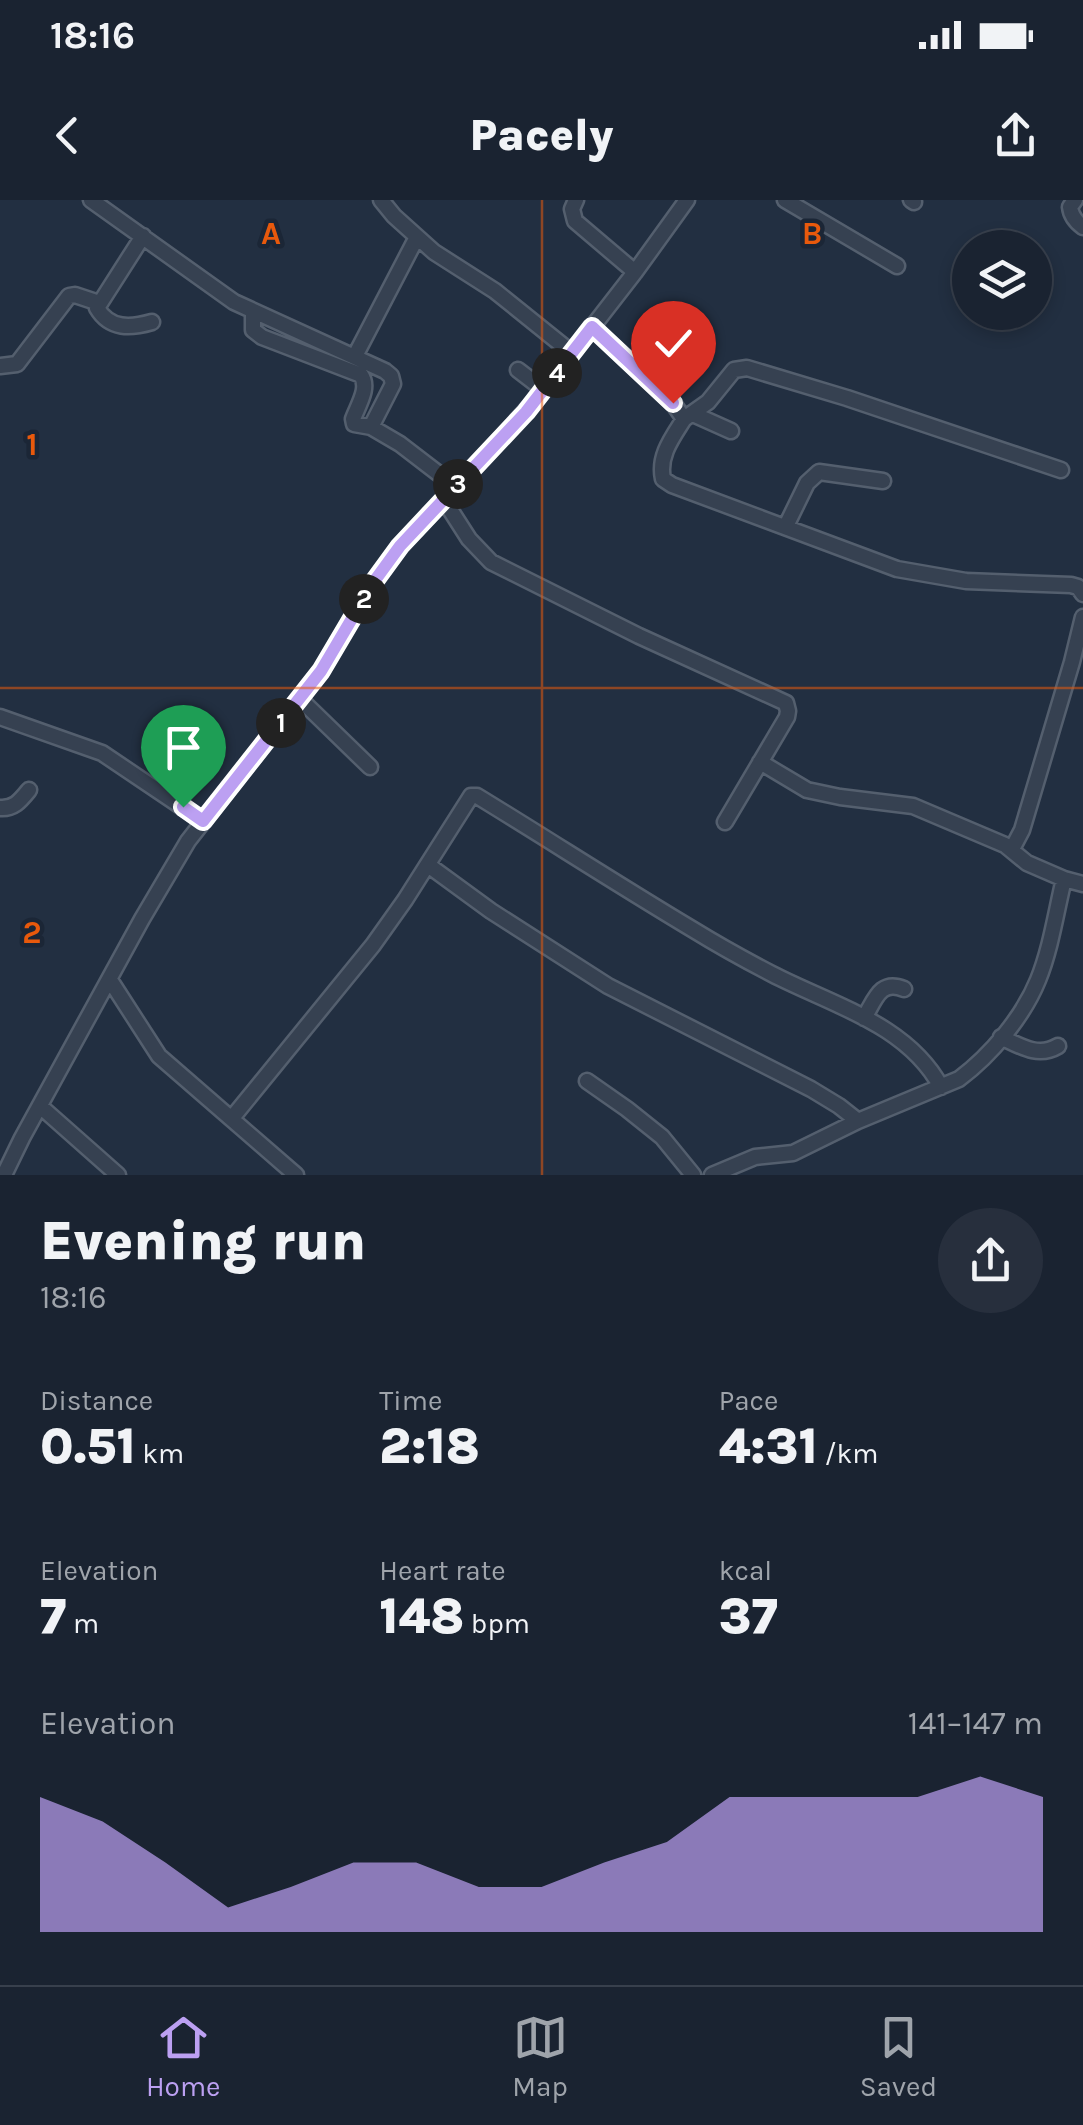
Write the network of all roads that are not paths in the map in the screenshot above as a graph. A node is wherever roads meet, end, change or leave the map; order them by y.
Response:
1 (91, 200) edge
2 (381, 200) edge
3 (576, 200) edge
4 (687, 200) edge
5 (785, 200) edge
6 (1075, 200) edge
7 (1083, 227) edge
8 (142, 236) junction
9 (417, 237) junction
10 (897, 266) dead end
11 (635, 272) junction
12 (99, 303) junction
13 (252, 312) junction
14 (152, 322) dead end
15 (592, 327) junction
16 (572, 354) junction
17 (355, 356) junction
18 (1, 364) edge
19 (518, 370) dead end
20 (544, 390) junction
21 (689, 416) junction
22 (371, 428) junction
23 (732, 431) dead end
24 (1061, 470) dead end
25 (882, 481) dead end
26 (456, 486) junction
27 (444, 500) junction
28 (786, 526) junction
29 (1083, 594) edge
30 (1083, 617) edge
31 (1078, 664) edge
32 (300, 699) junction
33 (0, 717) edge
34 (760, 762) junction
35 (370, 767) dead end
36 (28, 790) dead end
37 (0, 808) edge
38 (203, 821) junction
39 (725, 822) dead end
40 (1012, 849) junction
41 (428, 864) junction
42 (1064, 879) junction
43 (1083, 884) edge
44 (110, 980) junction
45 (904, 990) dead end
46 (864, 1018) junction
47 (1001, 1037) junction
48 (1058, 1046) dead end
49 (586, 1080) dead end
50 (941, 1087) junction
51 (40, 1106) junction
52 (232, 1118) junction
53 (858, 1121) junction
54 (742, 1162) junction
55 (4, 1175) edge
56 (118, 1175) edge
57 (296, 1175) edge
58 (692, 1175) edge
59 (712, 1175) edge
60 (757, 1175) edge

1 - 8 street
2 - 9 street
3 - 11 street
4 - 11 street
5 - 10 street
6 - 7 street
8 - 12 street
8 - 13 street
9 - 16 street
9 - 17 street
11 - 15 street
12 - 14 street
12 - 18 street
13 - 17 street
13 - 22 street
15 - 16 street
15 - 21 street
16 - 20 street
17 - 22 street
19 - 20 street
20 - 26 street
21 - 23 street
21 - 24 street
21 - 28 street
22 - 26 street
25 - 28 street
26 - 27 street
27 - 32 street
27 - 34 street
28 - 29 street
30 - 31 street
31 - 40 street
32 - 35 street
32 - 38 street
33 - 38 street
34 - 39 street
34 - 40 street
36 - 37 street
38 - 44 street
40 - 42 street
41 - 46 street
41 - 52 street
41 - 53 street
42 - 43 street
42 - 47 street
44 - 51 street
44 - 52 street
45 - 46 street
46 - 50 street
47 - 48 street
47 - 50 street
49 - 58 street
50 - 53 street
51 - 55 street
51 - 56 street
52 - 57 street
53 - 54 street
54 - 59 street
54 - 60 street

